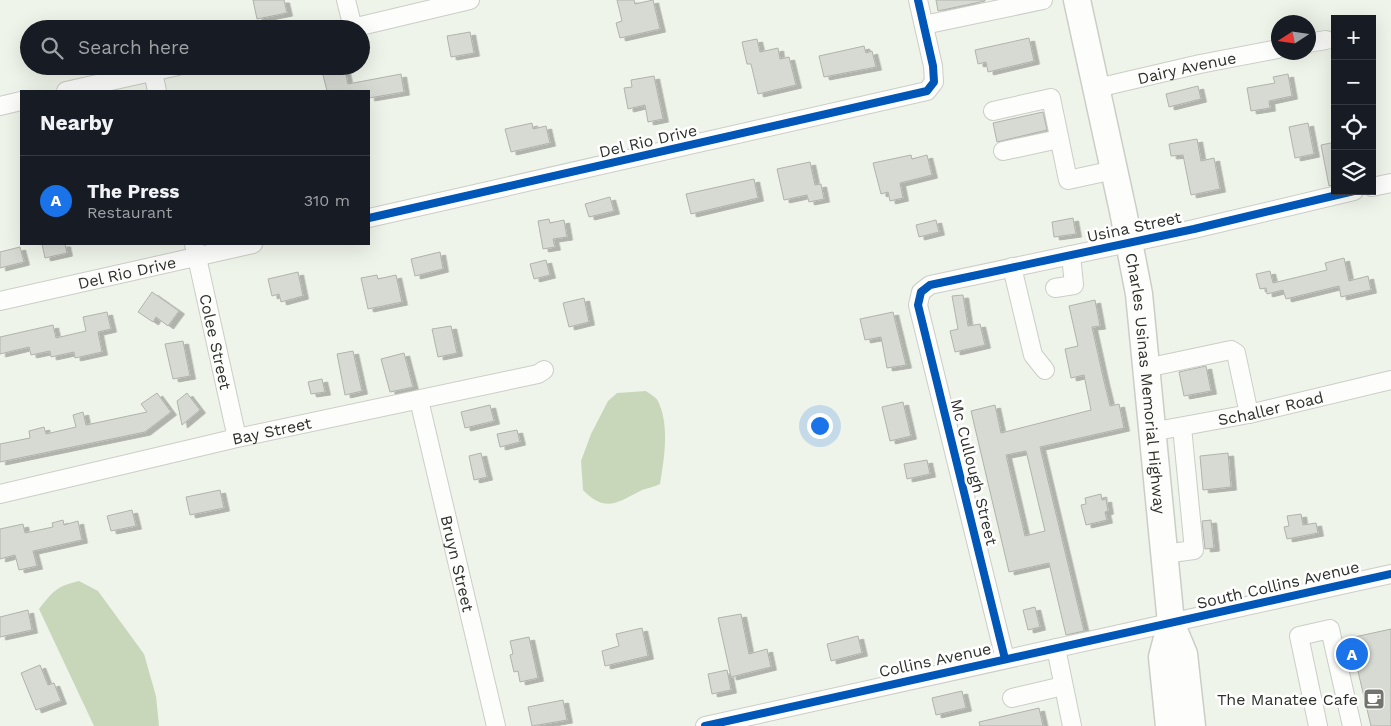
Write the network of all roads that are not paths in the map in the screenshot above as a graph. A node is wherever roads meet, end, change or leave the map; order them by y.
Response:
1 (346, 0) edge
2 (470, 0) edge
3 (918, 0) edge
4 (1044, 0) edge
5 (1077, 0) edge
6 (350, 20) edge
7 (370, 24) edge
8 (924, 25) junction
9 (1326, 40) dead end
10 (1316, 42) edge
11 (1271, 50) edge
12 (139, 75) edge
13 (154, 75) edge
14 (1097, 88) junction
15 (71, 90) edge
16 (157, 90) edge
17 (20, 102) edge
18 (0, 106) edge
19 (993, 111) dead end
20 (1059, 139) junction
21 (1003, 151) dead end
22 (1114, 170) junction
23 (1391, 183) edge
24 (1376, 186) edge
25 (1336, 195) edge
26 (370, 218) edge
27 (1129, 242) junction
28 (242, 245) edge
29 (195, 250) edge
30 (1071, 255) junction
31 (1012, 267) junction
32 (1055, 288) dead end
33 (921, 292) joint
34 (0, 301) edge
35 (1146, 368) junction
36 (544, 370) dead end
37 (1045, 370) dead end
38 (1391, 380) edge
39 (418, 400) junction
40 (1249, 414) junction
41 (1182, 427) junction
42 (1151, 432) junction
43 (237, 438) junction
44 (1186, 467) junction
45 (1155, 470) junction
46 (0, 494) edge
47 (1164, 554) junction
48 (1391, 574) edge
49 (1171, 623) junction
50 (1056, 648) junction
51 (1005, 659) junction
52 (1063, 686) junction
53 (1012, 698) dead end
54 (496, 726) edge
55 (704, 726) edge
56 (1072, 726) edge
57 (1169, 726) edge
58 (1192, 726) edge
59 (1318, 726) edge
60 (1352, 726) edge

1 - 6 street
2 - 7 street
3 - 8 street
4 - 8 street
5 - 14 highway, Charles Usinas Memorial Highway
8 - 26 street, Del Rio Drive
9 - 10 street
11 - 14 street, Dairy Avenue
12 - 15 street
13 - 16 street
14 - 22 highway, Charles Usinas Memorial Highway
17 - 18 street
19 - 20 street
20 - 21 street
20 - 22 street
22 - 27 highway, Charles Usinas Memorial Highway
23 - 24 street
25 - 27 street, Usina Street
27 - 30 street, Usina Street
27 - 35 highway, Charles Usinas Memorial Highway
28 - 29 street, Del Rio Drive
29 - 34 street, Del Rio Drive
29 - 43 street, Colee Street
30 - 31 street, Usina Street
30 - 32 street
31 - 33 street, Usina Street
31 - 37 street
33 - 51 street, Mc Cullough Street
35 - 40 street
35 - 42 highway, Charles Usinas Memorial Highway
36 - 39 street, Bay Street
38 - 40 street, Schaller Road
39 - 43 street, Bay Street
39 - 54 street, Bruyn Street
40 - 41 street, Schaller Road
41 - 42 street, Schaller Road
41 - 44 street
42 - 45 highway, Charles Usinas Memorial Highway
43 - 46 street, Bay Street
44 - 45 street
44 - 47 street
45 - 47 highway, Charles Usinas Memorial Highway
47 - 49 highway, Charles Usinas Memorial Highway
48 - 49 street, South Collins Avenue
49 - 50 street, Collins Avenue
49 - 57 highway, Charles Usinas Memorial Highway
49 - 58 highway, Charles Usinas Memorial Highway
50 - 51 street, Collins Avenue
50 - 52 street
51 - 55 street, Collins Avenue
52 - 53 street
52 - 56 street
59 - 60 street

